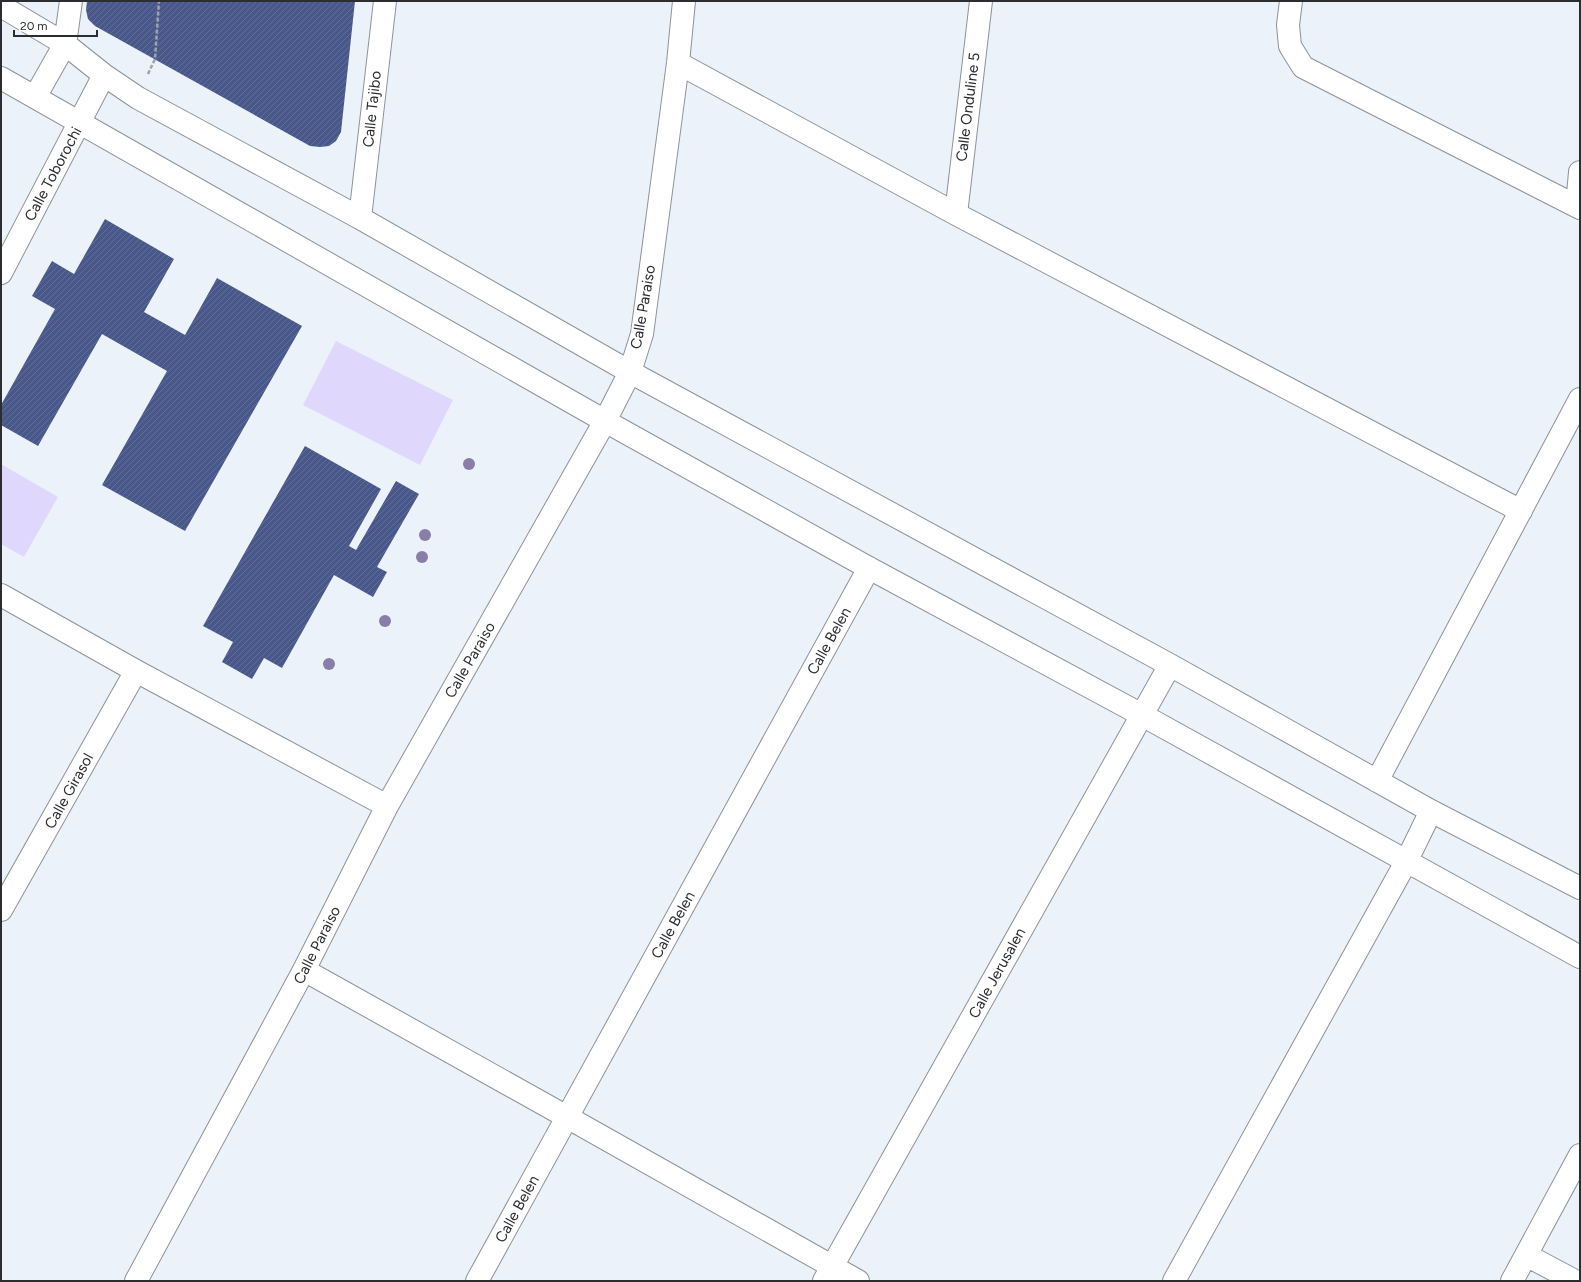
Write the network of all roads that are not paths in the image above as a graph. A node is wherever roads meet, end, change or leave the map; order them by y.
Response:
1 (71, 1) edge
2 (384, 1) edge
3 (684, 1) edge
4 (981, 1) edge
5 (1291, 1) edge
6 (1, 6) edge
7 (65, 44) junction
8 (678, 63) junction
9 (104, 75) junction
10 (1, 78) edge
11 (35, 97) junction
12 (80, 122) junction
13 (1580, 172) edge
14 (1578, 207) edge
15 (956, 214) junction
16 (360, 218) junction
17 (1, 272) edge
18 (630, 372) junction
19 (1580, 399) edge
20 (605, 421) junction
21 (1521, 511) junction
22 (869, 568) junction
23 (1, 595) edge
24 (1170, 665) junction
25 (136, 671) junction
26 (1142, 715) junction
27 (1377, 781) junction
28 (387, 806) junction
29 (1431, 811) junction
30 (1406, 862) junction
31 (1580, 888) edge
32 (1, 910) edge
33 (1580, 957) edge
34 (304, 970) junction
35 (567, 1117) junction
36 (1580, 1155) edge
37 (1526, 1254) junction
38 (828, 1274) edge
39 (136, 1281) edge
40 (477, 1281) edge
41 (858, 1281) edge
42 (1174, 1281) edge
43 (1512, 1281) edge
44 (1575, 1281) edge

1 - 7 street
2 - 16 street, Calle Tajibo
3 - 8 street, Calle Paraiso
4 - 15 street, Calle Onduline 5
5 - 14 street
6 - 7 street
7 - 9 street
7 - 11 street
8 - 15 street
8 - 18 street, Calle Paraiso
9 - 12 street, Calle Toborochi
9 - 16 street
10 - 11 street
11 - 12 street
12 - 17 street, Calle Toborochi
12 - 20 street
13 - 14 street
15 - 21 street
16 - 18 street
18 - 20 street, Calle Paraiso
18 - 24 street
19 - 21 street
20 - 22 street
20 - 28 street, Calle Paraiso
21 - 27 street
22 - 26 street
22 - 35 street, Calle Belen
23 - 25 street
24 - 26 street, Calle Jerusalen
24 - 27 street
25 - 28 street
25 - 32 street, Calle Girasol
26 - 30 street
26 - 38 street, Calle Jerusalen
27 - 29 street
28 - 34 street, Calle Paraiso
29 - 30 street
29 - 31 street
30 - 33 street
30 - 42 street
34 - 35 street
34 - 39 street, Calle Paraiso
35 - 38 street
35 - 40 street, Calle Belen
36 - 37 street
37 - 43 street
37 - 44 street
38 - 41 street

